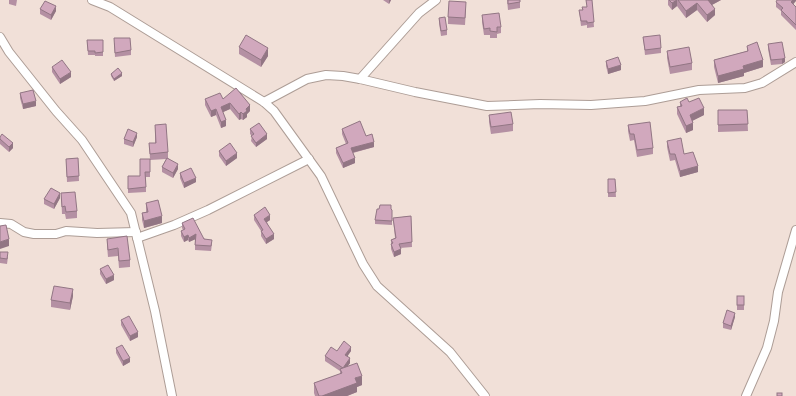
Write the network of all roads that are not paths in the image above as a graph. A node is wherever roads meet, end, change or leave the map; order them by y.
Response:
1 (92, 0) edge
2 (436, 0) edge
3 (110, 4) edge
4 (0, 37) edge
5 (796, 62) edge
6 (360, 79) junction
7 (264, 102) junction
8 (308, 159) junction
9 (0, 223) edge
10 (796, 230) edge
11 (137, 235) junction
12 (171, 396) edge
13 (484, 396) edge
14 (746, 396) edge

1 - 3 street
2 - 6 street
3 - 7 street
4 - 11 street
5 - 6 street
6 - 7 street
7 - 8 street
8 - 11 street
8 - 13 street
9 - 11 street
10 - 14 street
11 - 12 street

